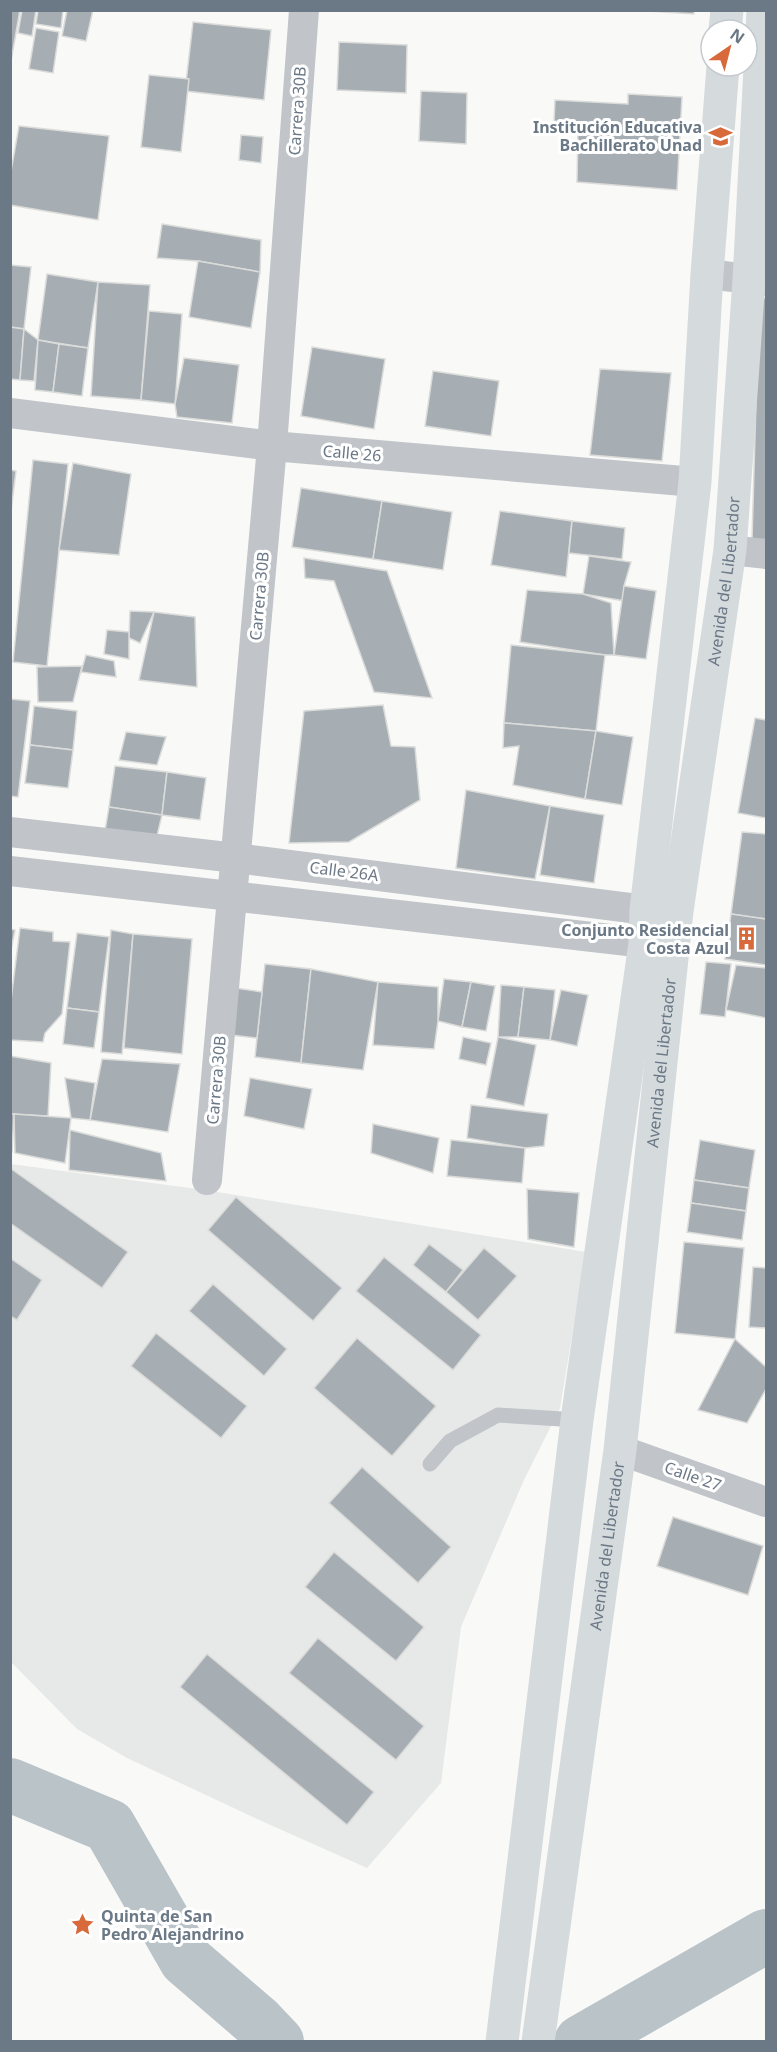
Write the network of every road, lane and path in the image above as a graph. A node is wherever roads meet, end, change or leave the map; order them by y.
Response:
1 (304, 10) edge
2 (763, 10) edge
3 (722, 78) edge
4 (707, 274) junction
5 (758, 281) edge
6 (10, 413) edge
7 (272, 447) junction
8 (695, 482) junction
9 (730, 550) junction
10 (766, 554) edge
11 (10, 832) edge
12 (236, 858) junction
13 (10, 871) edge
14 (232, 895) junction
15 (661, 926) junction
16 (207, 1180) dead end
17 (578, 1420) junction
18 (620, 1450) junction
19 (430, 1464) dead end
20 (766, 1502) edge
21 (501, 2042) edge
22 (538, 2042) edge

1 - 7 street, Carrera 30B
2 - 5 main road, Avenida del Libertador
3 - 4 main road, Avenida del Libertador
4 - 5 street
4 - 8 main road, Avenida del Libertador
5 - 9 main road, Avenida del Libertador
6 - 7 street, Calle 26
7 - 8 street, Calle 26
7 - 12 street, Carrera 30B
8 - 15 main road, Avenida del Libertador
9 - 10 street
9 - 15 main road, Avenida del Libertador
11 - 12 street, Calle 26A
12 - 14 street, Carrera 30B
12 - 15 street, Calle 26A
13 - 14 street
14 - 15 street
14 - 16 street, Carrera 30B
15 - 17 main road, Avenida del Libertador
15 - 18 main road, Avenida del Libertador
17 - 19 lane
17 - 21 main road, Avenida del Libertador
18 - 20 street, Calle 27
18 - 22 main road, Avenida del Libertador

